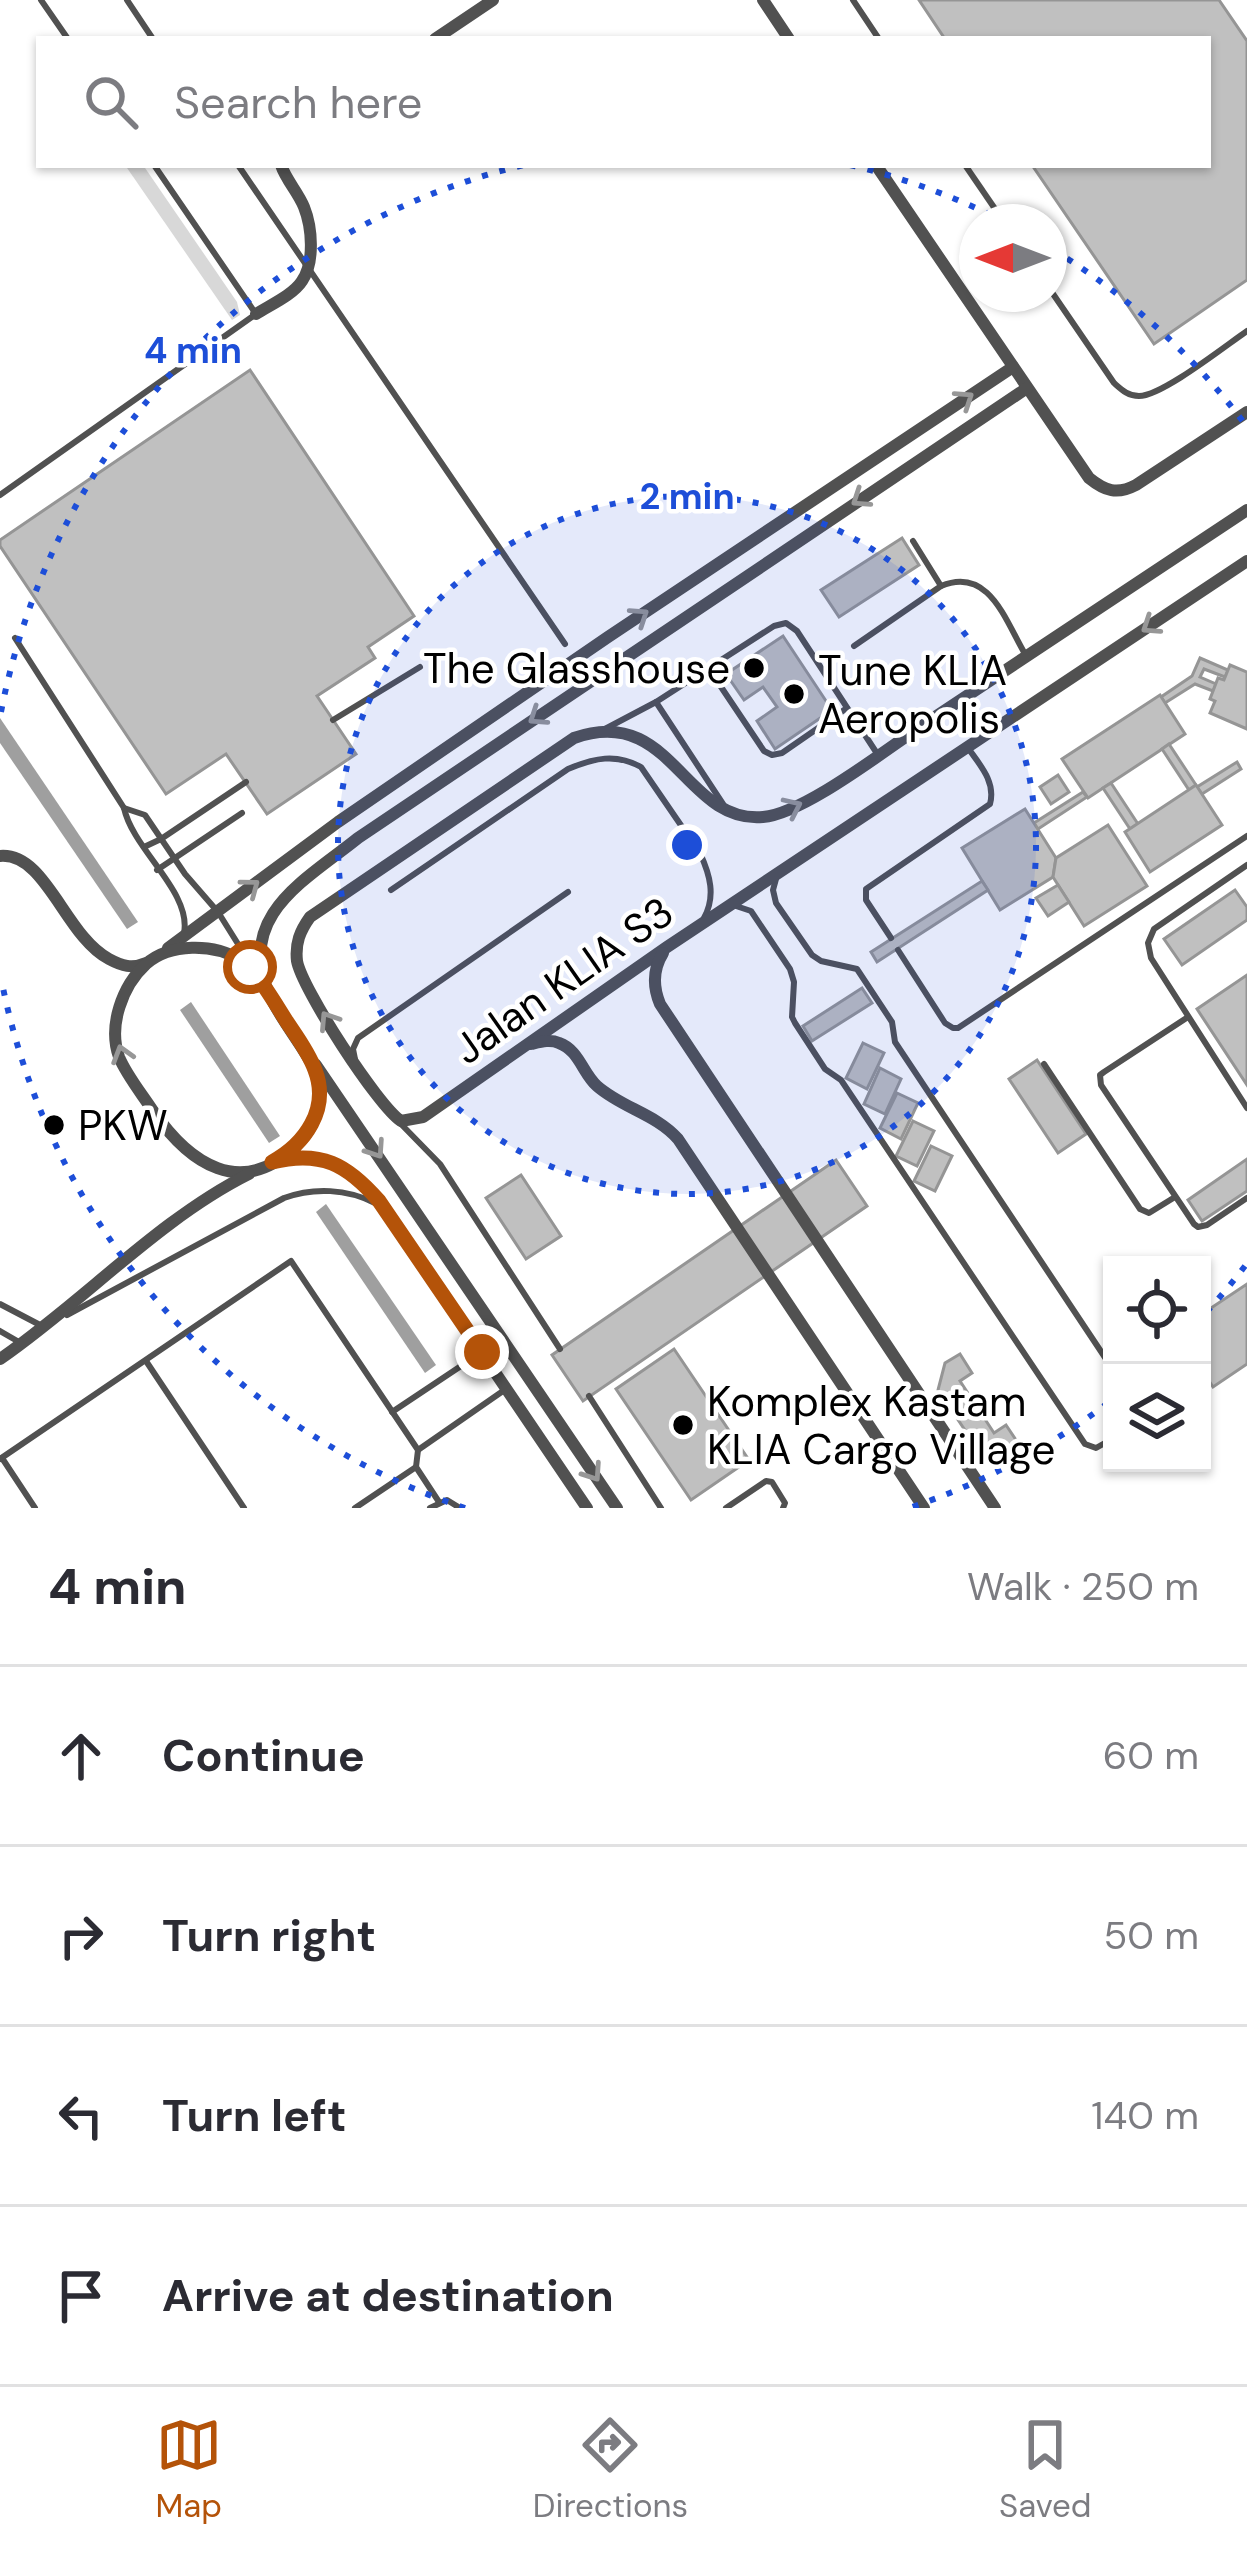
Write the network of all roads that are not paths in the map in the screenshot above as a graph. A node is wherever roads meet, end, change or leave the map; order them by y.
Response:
1 (41, 0) edge
2 (127, 0) edge
3 (493, 0) edge
4 (763, 0) edge
5 (853, 0) edge
6 (66, 36) edge
7 (151, 36) edge
8 (439, 36) edge
9 (788, 36) edge
10 (877, 36) edge
11 (156, 168) edge
12 (240, 168) edge
13 (282, 168) edge
14 (877, 168) edge
15 (967, 168) edge
16 (992, 204) edge
17 (308, 268) junction
18 (1065, 312) edge
19 (256, 314) junction
20 (1247, 331) edge
21 (1013, 367) junction
22 (1028, 388) junction
23 (1247, 412) edge
24 (0, 495) edge
25 (1247, 510) edge
26 (913, 541) dead end
27 (1247, 561) edge
28 (941, 586) junction
29 (15, 638) dead end
30 (565, 644) dead end
31 (854, 646) dead end
32 (1026, 656) junction
33 (420, 667) dead end
34 (709, 668) junction
35 (656, 702) junction
36 (847, 708) junction
37 (334, 721) dead end
38 (601, 731) junction
39 (968, 748) junction
40 (878, 755) junction
41 (246, 782) dead end
42 (124, 808) junction
43 (726, 809) junction
44 (242, 812) dead end
45 (1247, 836) edge
46 (160, 839) junction
47 (144, 848) junction
48 (0, 856) edge
49 (174, 860) junction
50 (1247, 865) edge
51 (157, 870) junction
52 (782, 871) junction
53 (391, 890) dead end
54 (568, 892) dead end
55 (727, 908) junction
56 (218, 912) junction
57 (694, 930) junction
58 (181, 938) junction
59 (891, 938) dead end
60 (667, 947) junction
61 (898, 950) dead end
62 (152, 959) junction
63 (256, 975) junction
64 (270, 995) junction
65 (1188, 1017) junction
66 (522, 1048) junction
67 (308, 1055) junction
68 (356, 1063) junction
69 (1044, 1064) dead end
70 (1247, 1108) edge
71 (394, 1117) junction
72 (266, 1165) junction
73 (1175, 1197) junction
74 (1247, 1198) edge
75 (391, 1218) junction
76 (0, 1304) edge
77 (48, 1326) junction
78 (0, 1331) edge
79 (22, 1344) junction
80 (560, 1349) dead end
81 (482, 1352) junction
82 (0, 1359) edge
83 (145, 1360) junction
84 (1109, 1364) edge
85 (506, 1388) junction
86 (590, 1396) dead end
87 (392, 1412) junction
88 (1103, 1444) edge
89 (418, 1450) junction
90 (1, 1459) edge
91 (416, 1467) junction
92 (439, 1502) junction
93 (35, 1508) edge
94 (244, 1508) edge
95 (355, 1508) edge
96 (430, 1508) edge
97 (460, 1508) edge
98 (587, 1508) edge
99 (617, 1508) edge
100 (661, 1508) edge
101 (726, 1508) edge
102 (783, 1508) edge
103 (924, 1508) edge
104 (994, 1508) edge

1 - 6 lane
2 - 7 lane
3 - 8 street
4 - 9 street
5 - 10 lane
11 - 19 lane
12 - 17 lane
13 - 17 street
14 - 21 street
15 - 16 lane
17 - 19 street
17 - 30 lane
18 - 20 lane
19 - 24 lane
21 - 22 street
56 -> 21 street
22 - 23 street
22 -> 64 street
25 - 32 street
26 - 28 lane
27 -> 39 street, Jalan KLIA S3
28 - 31 lane
28 - 32 lane
29 - 42 lane
32 - 40 street
33 - 37 lane
34 - 35 lane
34 - 36 lane
34 - 36 lane
35 - 38 lane
35 - 43 lane
36 - 40 lane
38 - 43 street
68 -> 38 street
39 - 52 street, Jalan KLIA S3
39 - 59 lane
43 -> 40 street
41 - 46 lane
42 - 46 lane
42 - 47 lane
44 - 49 lane
45 - 61 lane
46 - 47 lane
46 - 49 lane
47 - 51 lane
48 - 62 street
49 - 51 lane
49 - 56 lane
50 - 65 lane
51 - 58 lane
52 - 55 street, Jalan KLIA S3
52 - 84 lane
53 - 57 lane
54 - 68 lane
55 - 57 street, Jalan KLIA S3
55 - 88 lane
56 - 58 street
56 - 63 lane
57 - 60 street, Jalan KLIA S3
58 - 62 street
60 - 66 street, Jalan KLIA S3
60 - 104 street
62 - 63 street
72 -> 62 street
63 - 64 street
64 - 67 street
65 - 70 lane
65 - 73 lane
66 - 71 street, Jalan KLIA S3
66 - 103 street
67 - 72 street
67 -> 99 street
68 - 71 street
69 - 73 lane
71 - 80 lane
72 - 75 street
72 - 77 street
73 - 74 lane
75 - 77 lane
75 - 81 street
76 - 77 lane
77 - 79 street
78 - 79 lane
79 - 82 street
81 - 85 street
81 - 87 lane
83 - 87 lane
83 - 90 lane
83 - 94 lane
85 - 89 lane
85 - 98 street
86 - 100 lane
87 - 89 lane
89 - 91 lane
90 - 93 lane
91 - 92 lane
91 - 95 lane
92 - 96 lane
92 - 97 lane
101 - 102 lane

